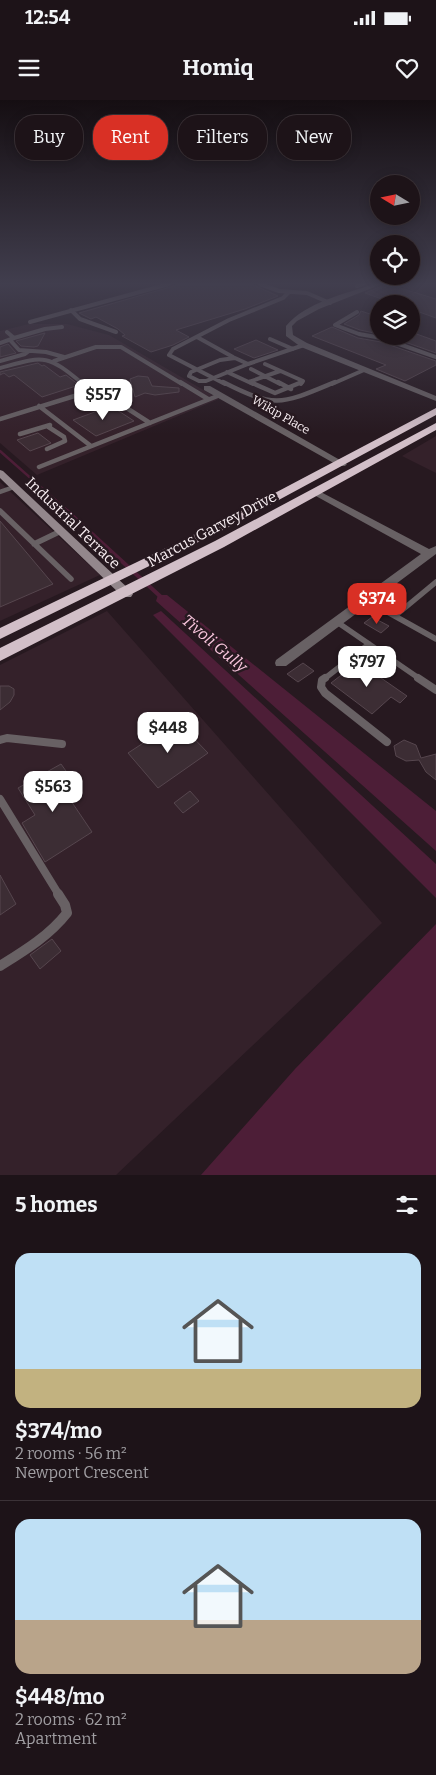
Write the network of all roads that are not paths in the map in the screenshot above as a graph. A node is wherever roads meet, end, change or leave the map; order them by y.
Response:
1 (9, 334) edge
2 (27, 334) edge
3 (202, 334) edge
4 (290, 334) edge
5 (360, 334) edge
6 (197, 337) junction
7 (12, 339) junction
8 (270, 339) dead end
9 (0, 343) edge
10 (304, 345) junction
11 (293, 349) junction
12 (29, 351) junction
13 (64, 357) junction
14 (234, 357) junction
15 (436, 357) edge
16 (0, 361) edge
17 (54, 361) junction
18 (248, 364) junction
19 (265, 364) dead end
20 (0, 368) edge
21 (250, 369) dead end
22 (197, 370) junction
23 (364, 370) junction
24 (280, 371) junction
25 (227, 372) junction
26 (264, 376) junction
27 (213, 378) junction
28 (249, 382) junction
29 (207, 388) dead end
30 (291, 389) junction
31 (91, 390) junction
32 (220, 394) junction
33 (208, 399) junction
34 (436, 399) edge
35 (39, 406) junction
36 (436, 410) edge
37 (0, 419) edge
38 (150, 423) junction
39 (62, 424) junction
40 (47, 426) junction
41 (436, 426) edge
42 (20, 434) dead end
43 (91, 446) junction
44 (47, 449) dead end
45 (342, 464) junction
46 (39, 467) dead end
47 (0, 473) edge
48 (14, 486) junction
49 (0, 492) edge
50 (317, 493) junction
51 (0, 511) edge
52 (61, 531) junction
53 (34, 544) junction
54 (433, 552) edge
55 (71, 579) dead end
56 (112, 581) junction
57 (436, 582) edge
58 (127, 594) junction
59 (366, 600) junction
60 (395, 616) junction
61 (337, 622) junction
62 (0, 634) edge
63 (436, 639) edge
64 (369, 644) junction
65 (0, 655) edge
66 (282, 663) dead end
67 (436, 690) edge
68 (0, 740) edge
69 (387, 742) dead end
70 (62, 744) dead end
71 (0, 799) edge
72 (0, 966) edge

1 - 7 lane
2 - 7 lane
3 - 6 lane
4 - 10 street
5 - 15 lane
6 - 14 lane
6 - 22 lane
7 - 9 lane
7 - 12 lane
8 - 11 lane
10 - 11 lane
10 - 23 street
11 - 18 lane
12 - 13 lane
12 - 16 lane
13 - 17 lane
13 - 33 lane
14 - 18 lane
14 - 22 lane
17 - 20 lane
17 - 31 lane
18 - 25 lane
19 - 24 lane
21 - 26 lane
22 - 27 lane
22 - 27 lane
23 - 27 lane
23 - 34 street
24 - 26 lane
24 - 30 lane
25 - 27 lane
25 - 28 lane
26 - 28 lane
26 - 30 lane
28 - 30 lane
29 - 32 street, Wikip Place
31 - 35 lane
31 - 38 lane
32 - 33 lane
32 - 45 street, Wikip Place
33 - 38 lane
35 - 37 lane
35 - 39 lane
36 - 45 highway, Marcus Garvey Drive
38 - 43 lane
39 - 40 lane
39 - 43 lane
40 - 42 lane
40 - 44 lane
41 - 50 highway, Marcus Garvey Drive
43 - 46 lane
45 - 56 highway, Marcus Garvey Drive
47 - 48 street, Industrial Terrace
48 - 49 lane
48 - 52 street, Industrial Terrace
50 - 54 street
50 - 58 highway, Marcus Garvey Drive
51 - 53 lane
52 - 53 lane
52 - 56 street, Industrial Terrace
53 - 55 lane
54 - 59 street
56 - 58 street, Industrial Terrace
56 - 62 highway, Marcus Garvey Drive
57 - 60 lane
58 - 65 highway, Marcus Garvey Drive
59 - 60 lane
59 - 61 street
60 - 63 lane
61 - 64 lane
61 - 66 street
64 - 67 lane
64 - 69 lane
68 - 70 lane
71 - 72 lane

